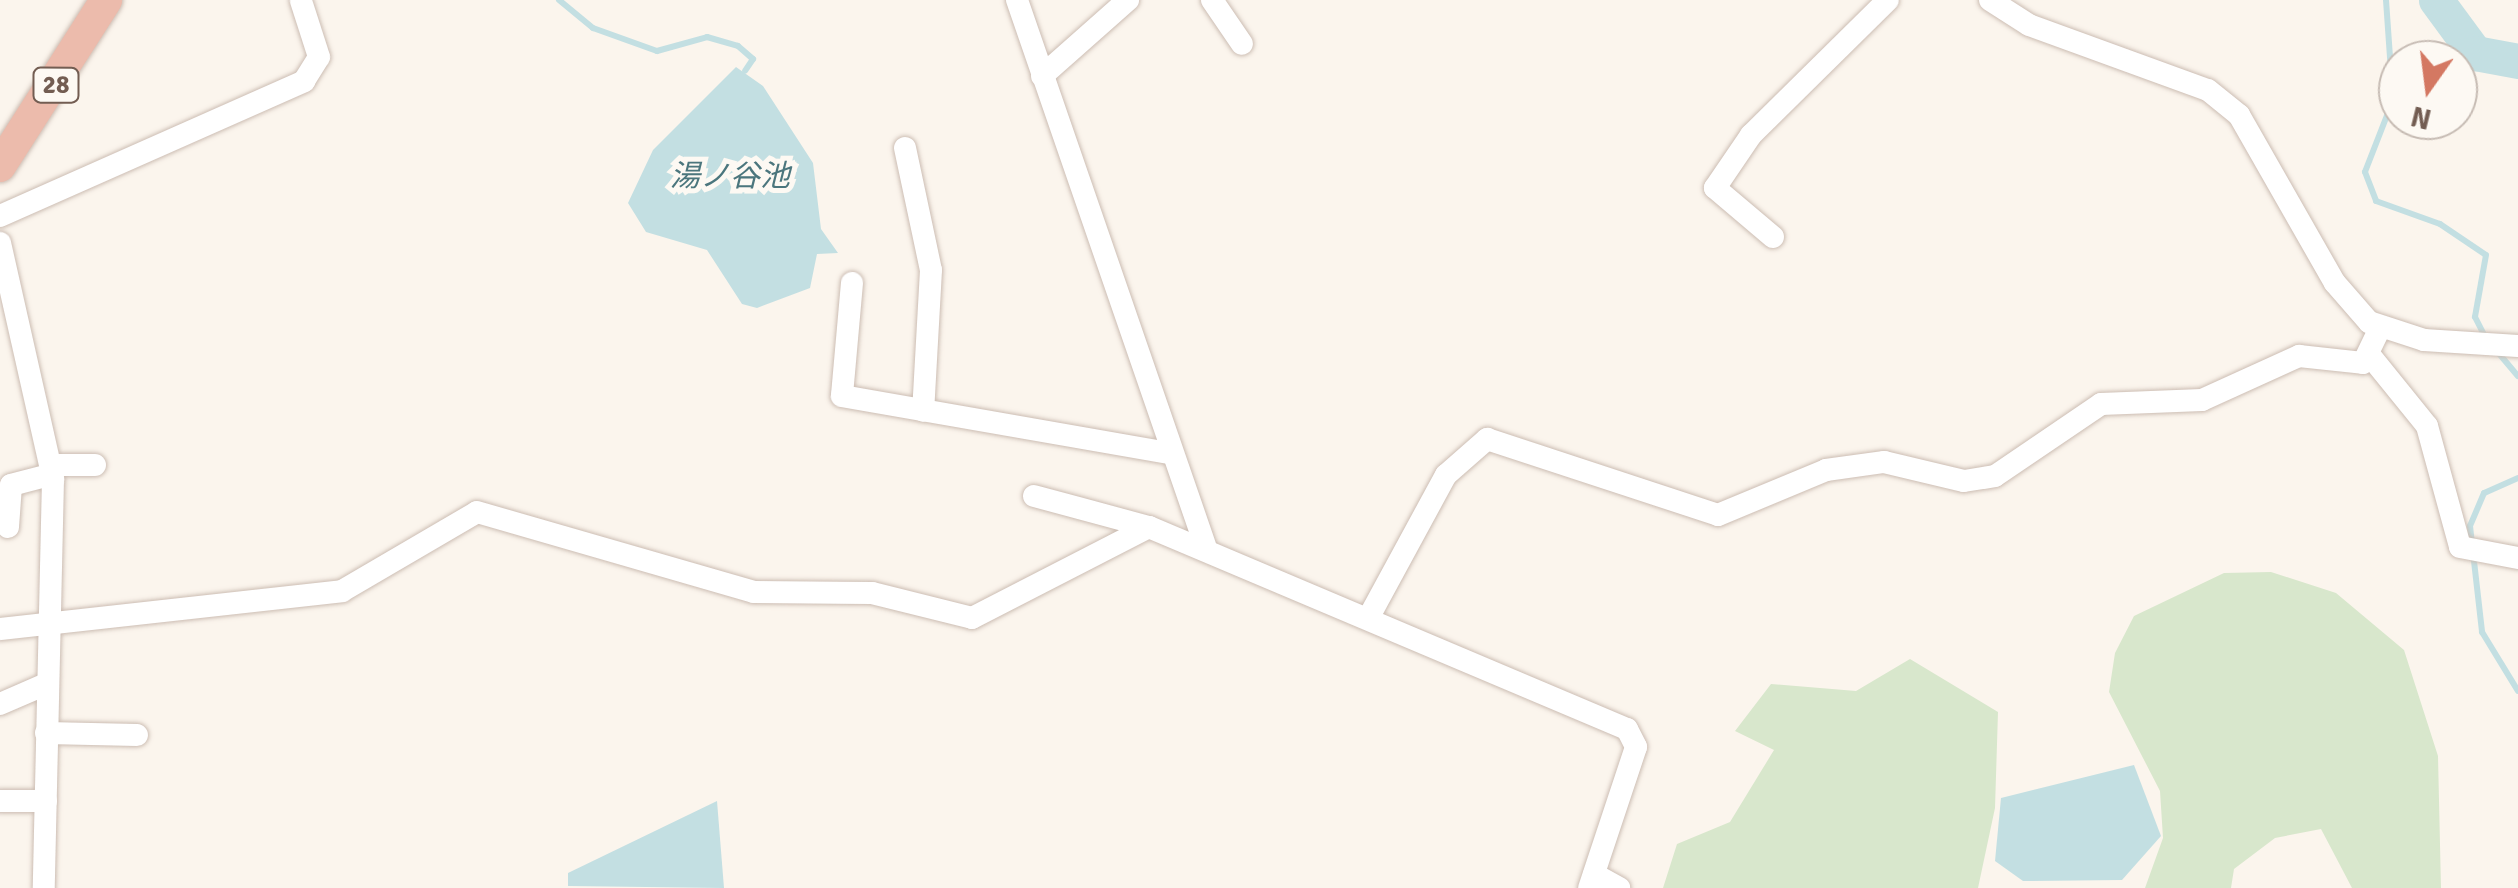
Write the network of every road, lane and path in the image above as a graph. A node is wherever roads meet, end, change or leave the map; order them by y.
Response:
1 (106, 0) edge
2 (1017, 0) edge
3 (1128, 0) edge
4 (1212, 0) edge
5 (1888, 0) edge
6 (1990, 0) edge
7 (301, 1) edge
8 (1242, 44) dead end
9 (1042, 76) junction
10 (905, 148) dead end
11 (0, 166) edge
12 (0, 216) edge
13 (1773, 236) dead end
14 (0, 244) edge
15 (852, 283) dead end
16 (2380, 328) junction
17 (2499, 345) edge
18 (2372, 358) junction
19 (924, 411) junction
20 (1169, 453) junction
21 (95, 466) dead end
22 (52, 470) junction
23 (1034, 496) dead end
24 (8, 527) dead end
25 (1149, 527) junction
26 (1206, 545) junction
27 (2518, 558) edge
28 (1371, 614) junction
29 (46, 624) junction
30 (0, 629) edge
31 (46, 684) junction
32 (0, 704) edge
33 (46, 733) junction
34 (137, 735) dead end
35 (0, 800) edge
36 (46, 801) junction
37 (1591, 881) edge
38 (44, 888) edge
39 (1619, 888) edge

1 - 11 highway, 28
2 - 9 street
3 - 9 street
4 - 8 street
5 - 13 street
6 - 16 street
7 - 12 street
9 - 20 street
10 - 19 street
14 - 22 street
15 - 19 street
16 - 17 street
16 - 18 street
18 - 27 street
18 - 28 street
19 - 20 street
20 - 26 street
21 - 22 street
22 - 24 street
22 - 29 street
23 - 25 street
25 - 26 street
25 - 29 street
26 - 28 street
28 - 37 street
29 - 30 street
29 - 31 street
31 - 32 street
31 - 33 street
33 - 34 street
33 - 36 street
35 - 36 street
36 - 38 street
37 - 39 street

